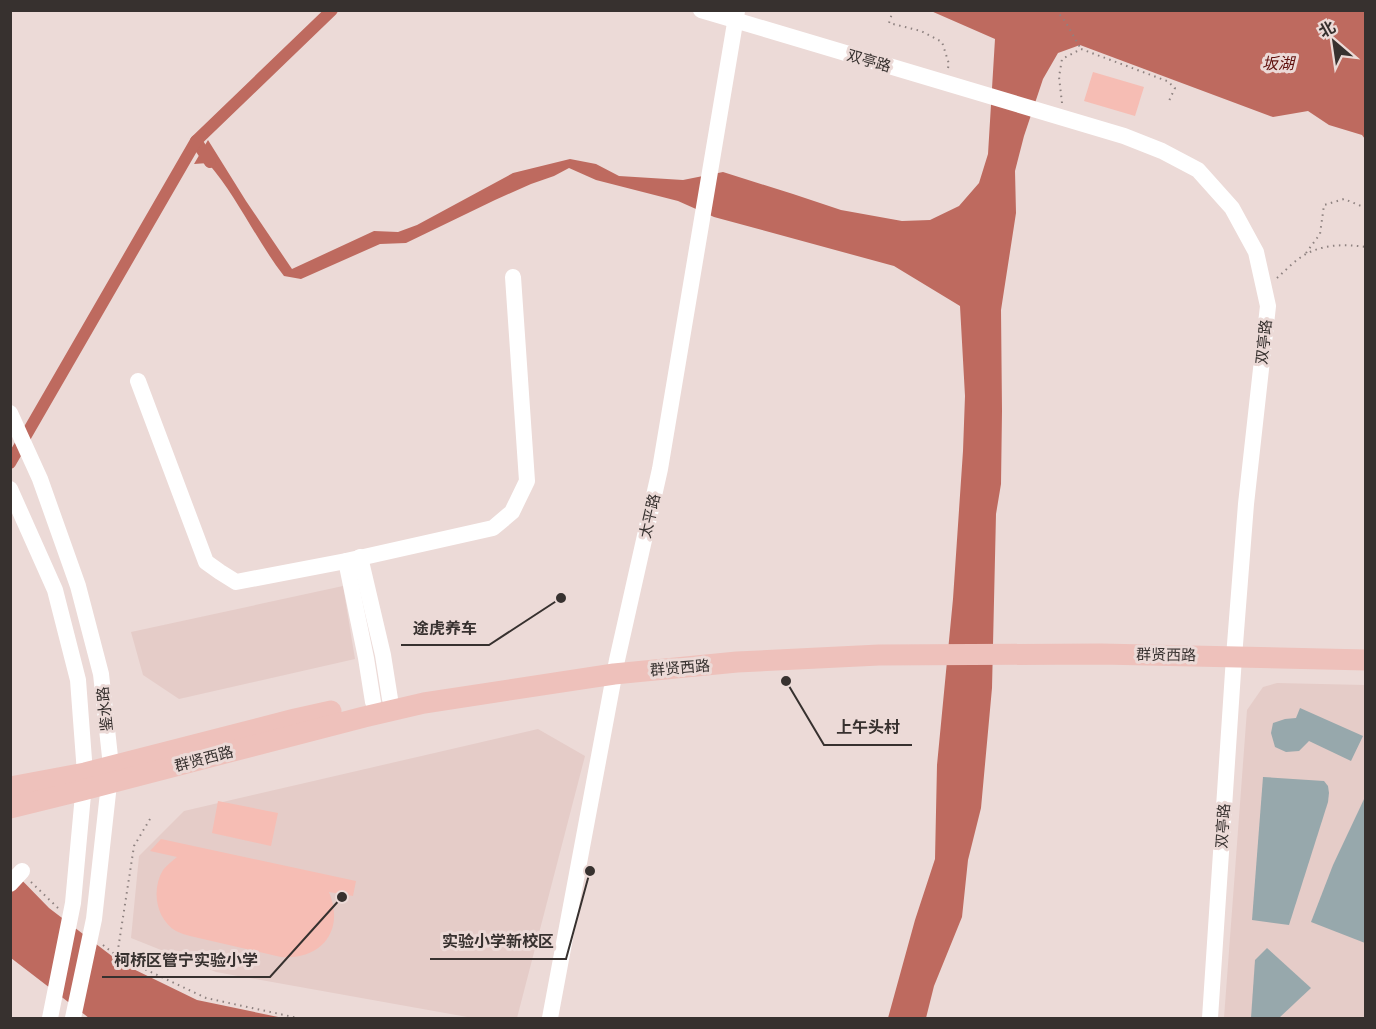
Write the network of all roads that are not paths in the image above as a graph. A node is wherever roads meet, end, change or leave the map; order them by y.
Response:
1 (701, 10) edge
2 (736, 16) edge
3 (513, 277) dead end
4 (138, 381) dead end
5 (14, 419) edge
6 (10, 489) edge
7 (353, 559) junction
8 (1365, 645) edge
9 (1235, 650) junction
10 (1365, 660) edge
11 (615, 667) junction
12 (382, 701) junction
13 (110, 775) junction
14 (84, 781) junction
15 (10, 787) edge
16 (10, 808) edge
17 (22, 871) dead end
18 (10, 884) edge
19 (51, 1016) edge
20 (73, 1018) edge
21 (550, 1018) edge
22 (1210, 1018) edge

1 - 2 street, 双亭路
2 - 9 street, 双亭路
2 - 11 street, 太平路
3 - 7 street
4 - 7 street
5 - 13 street, 鉴水路
6 - 14 street, 鉴水路
7 - 12 street
8 - 9 main road, 群贤西路
9 - 10 main road, 群贤西路
9 - 11 main road, 群贤西路
9 - 22 street, 双亭路
11 - 12 main road, 群贤西路
11 - 13 main road, 群贤西路
11 - 21 street, 太平路
12 - 13 main road, 群贤西路
13 - 14 main road, 群贤西路
13 - 20 street, 鉴水路
14 - 15 main road, 群贤西路
14 - 16 main road, 群贤西路
14 - 19 street, 鉴水路
17 - 18 street

